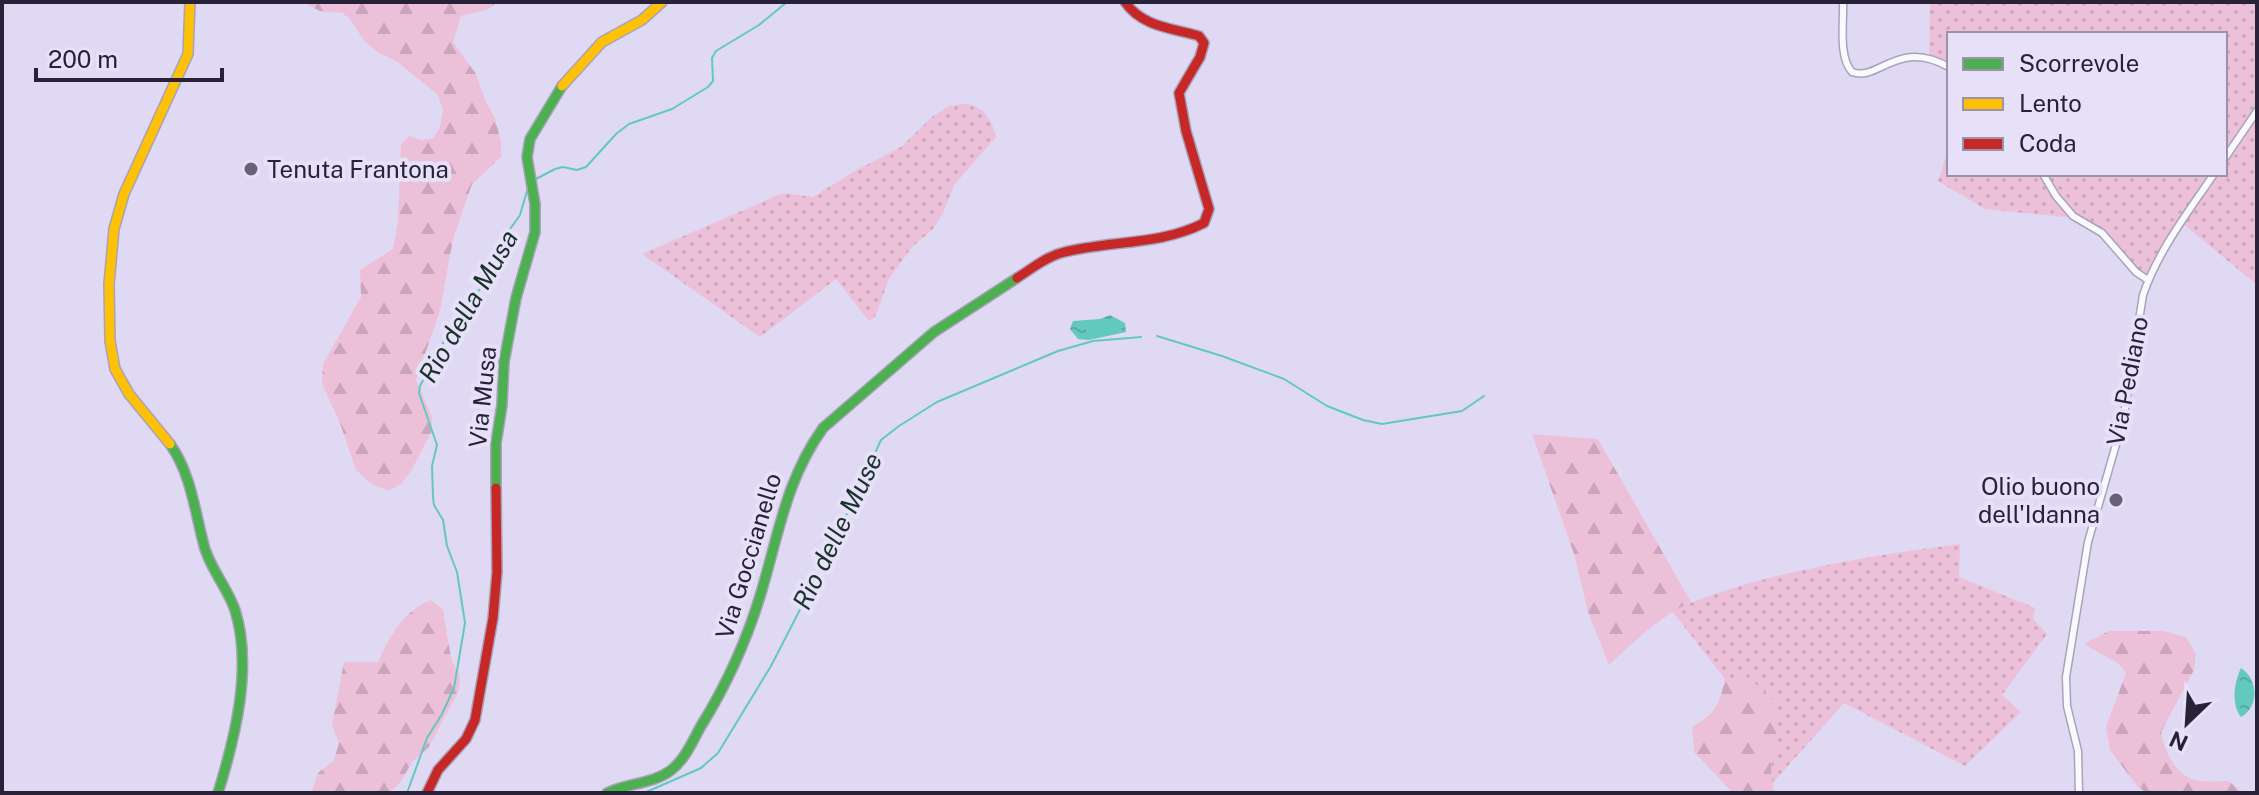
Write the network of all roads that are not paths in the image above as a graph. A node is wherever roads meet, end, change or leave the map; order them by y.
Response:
1 (190, 2) edge
2 (662, 2) edge
3 (1125, 2) edge
4 (1843, 2) edge
5 (1947, 66) edge
6 (2257, 111) edge
7 (2227, 155) edge
8 (2044, 176) edge
9 (2213, 176) edge
10 (2148, 280) junction
11 (218, 793) edge
12 (427, 793) edge
13 (607, 793) edge
14 (2079, 793) edge

1 - 11 street
2 - 12 street, Via Musa
3 - 13 street, Via Goccianello
4 - 5 street
6 - 7 street
8 - 10 street
9 - 10 street, Via Pediano
10 - 14 street, Via Pediano

